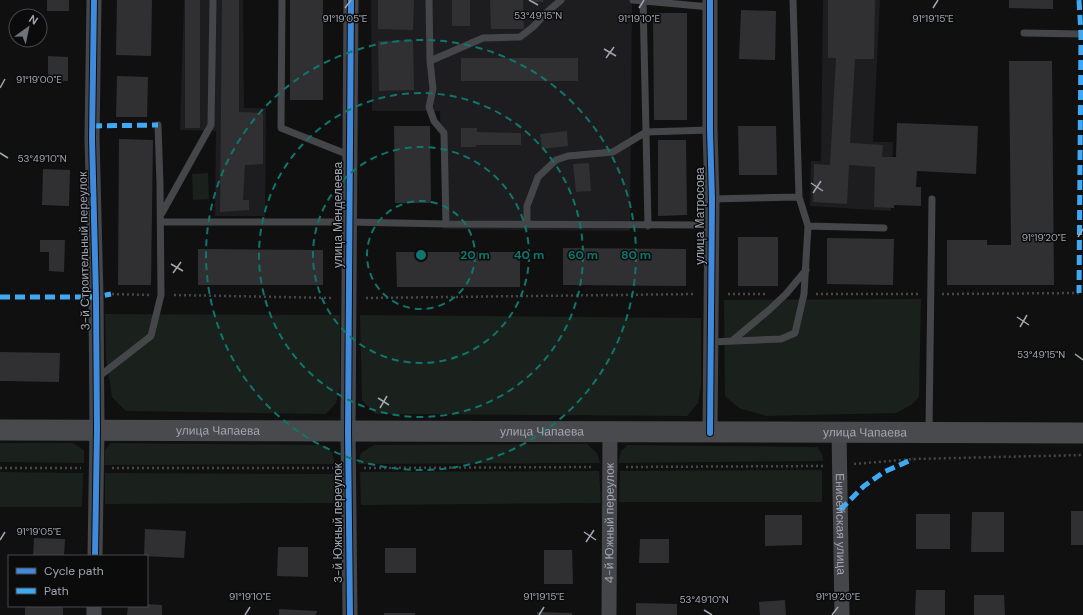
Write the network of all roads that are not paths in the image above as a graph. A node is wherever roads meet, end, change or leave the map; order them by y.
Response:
1 (94, 0) edge
2 (213, 0) edge
3 (282, 0) edge
4 (350, 0) edge
5 (430, 0) edge
6 (561, 0) edge
7 (633, 0) edge
8 (643, 0) edge
9 (793, 0) edge
10 (710, 3) edge
11 (1024, 33) dead end
12 (1083, 34) edge
13 (430, 61) junction
14 (158, 125) dead end
15 (710, 130) junction
16 (646, 132) junction
17 (349, 155) junction
18 (799, 197) junction
19 (712, 199) junction
20 (932, 199) dead end
21 (161, 219) junction
22 (349, 222) junction
23 (446, 224) junction
24 (527, 225) junction
25 (712, 225) junction
26 (648, 226) junction
27 (808, 226) junction
28 (884, 228) dead end
29 (806, 270) junction
30 (732, 341) junction
31 (711, 342) junction
32 (96, 378) junction
33 (0, 430) edge
34 (97, 430) junction
35 (348, 431) junction
36 (610, 432) junction
37 (710, 432) junction
38 (839, 432) junction
39 (929, 432) junction
40 (1083, 433) edge
41 (95, 555) edge
42 (350, 615) edge
43 (609, 615) edge
44 (842, 615) edge

1 - 32 street, 3-й Строительный переулок
2 - 21 lane
3 - 17 lane
4 - 17 street, улица Менделеева
5 - 13 lane
6 - 13 lane
7 - 8 lane
8 - 10 lane
8 - 16 lane
9 - 18 lane
10 - 15 street, улица Матросова
11 - 12 lane
13 - 23 lane
14 - 21 lane
15 - 16 lane
15 - 19 street, улица Матросова
16 - 24 lane
16 - 26 lane
17 - 22 street, улица Менделеева
18 - 19 lane
18 - 27 lane
19 - 25 street, улица Матросова
20 - 39 lane
21 - 22 lane
21 - 32 lane
22 - 23 lane
22 - 35 street, улица Менделеева
23 - 24 lane
24 - 26 lane
25 - 26 lane
25 - 31 street, улица Матросова
27 - 28 lane
27 - 29 lane
29 - 30 lane
29 - 30 lane
30 - 31 lane
31 - 37 street, улица Матросова
32 - 34 street, 3-й Строительный переулок
33 - 34 main road, улица Чапаева
34 - 35 main road, улица Чапаева
34 - 41 street, 3-й Строительный переулок
35 - 36 main road, улица Чапаева
35 - 42 street, 3-й Южный переулок
36 - 37 main road, улица Чапаева
36 - 43 street, 4-й Южный переулок
37 - 38 main road, улица Чапаева
38 - 39 main road, улица Чапаева
38 - 44 street, Енисейская улица
39 - 40 main road, улица Чапаева

